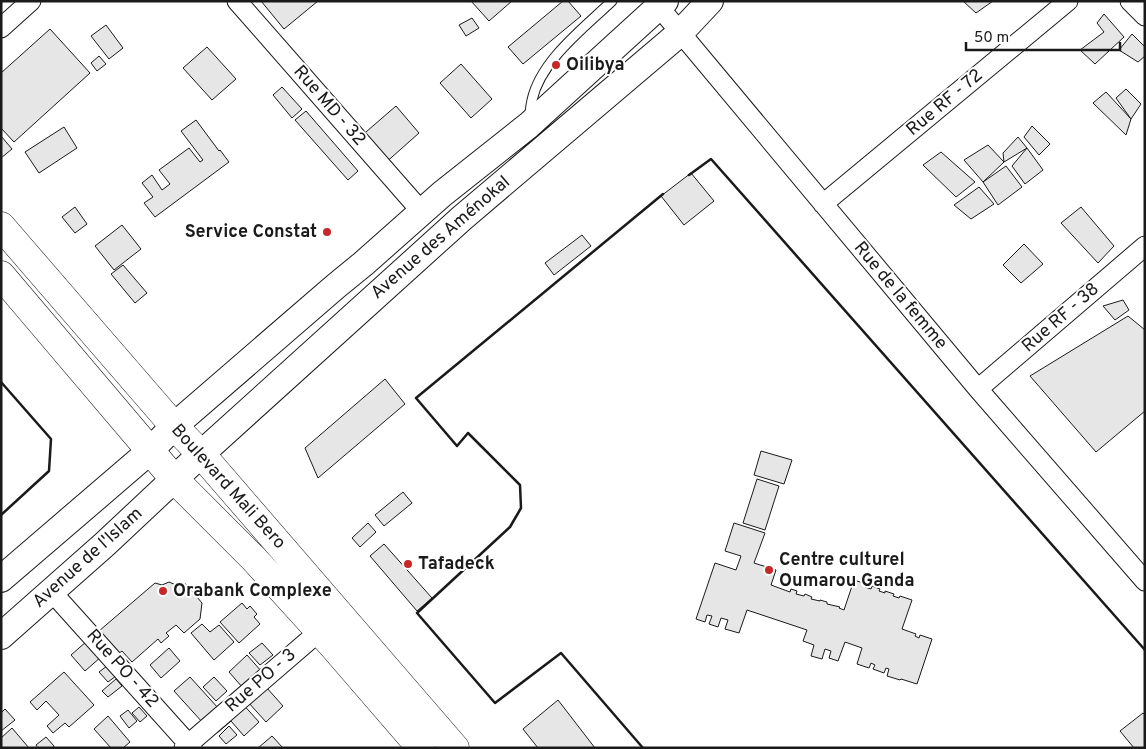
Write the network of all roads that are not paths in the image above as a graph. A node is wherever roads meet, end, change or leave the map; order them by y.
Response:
1 (32, 1) edge
2 (237, 1) edge
3 (612, 1) edge
4 (710, 1) edge
5 (1068, 1) edge
6 (1130, 1) edge
7 (659, 3) edge
8 (1145, 16) edge
9 (1, 28) edge
10 (680, 33) junction
11 (532, 140) junction
12 (442, 194) junction
13 (823, 204) junction
14 (421, 212) junction
15 (462, 218) junction
16 (1, 226) edge
17 (1145, 246) edge
18 (363, 264) junction
19 (1, 275) edge
20 (385, 287) junction
21 (978, 390) junction
22 (174, 426) junction
23 (150, 451) junction
24 (201, 454) junction
25 (175, 480) junction
26 (1, 579) edge
27 (1145, 581) edge
28 (51, 591) junction
29 (329, 622) junction
30 (1, 636) edge
31 (188, 746) edge
32 (421, 748) edge
33 (455, 748) edge

1 - 9 street
2 - 14 street, Rue MD - 32
3 - 11 lane
4 - 10 main road, Avenue des Aménokal
5 - 13 street, Rue RF - 72
6 - 8 street
7 - 10 street, Rue de la femme
7 - 11 main road, Avenue des Aménokal
10 - 11 main road, Avenue des Aménokal
10 - 13 street, Rue de la femme
11 - 12 main road, Avenue des Aménokal
11 - 15 main road, Avenue des Aménokal
12 - 14 main road, Avenue des Aménokal
12 - 15 main road
13 - 21 street, Rue de la femme
14 - 18 main road, Avenue des Aménokal
15 - 20 main road, Avenue des Aménokal
16 - 22 main road, Boulevard Mali Bero
17 - 21 street, Rue RF - 38
18 - 20 main road
18 - 22 main road, Avenue des Aménokal
19 - 23 main road, Boulevard Mali Bero
20 - 24 main road, Avenue des Aménokal
21 - 27 street, Rue de la femme
22 - 23 main road, Avenue des Aménokal
22 - 24 main road, Boulevard Mali Bero
23 - 25 main road, Boulevard Mali Bero
23 - 26 main road
24 - 25 main road, Avenue des Aménokal
24 - 29 main road, Boulevard Mali Bero
25 - 28 main road, Avenue de l'Islam
25 - 29 main road, Boulevard Mali Bero
28 - 30 main road, Avenue de l'Islam
28 - 31 street, Rue PO - 42
29 - 31 street, Rue PO - 3
29 - 32 main road, Boulevard Mali Bero
29 - 33 main road, Boulevard Mali Bero

